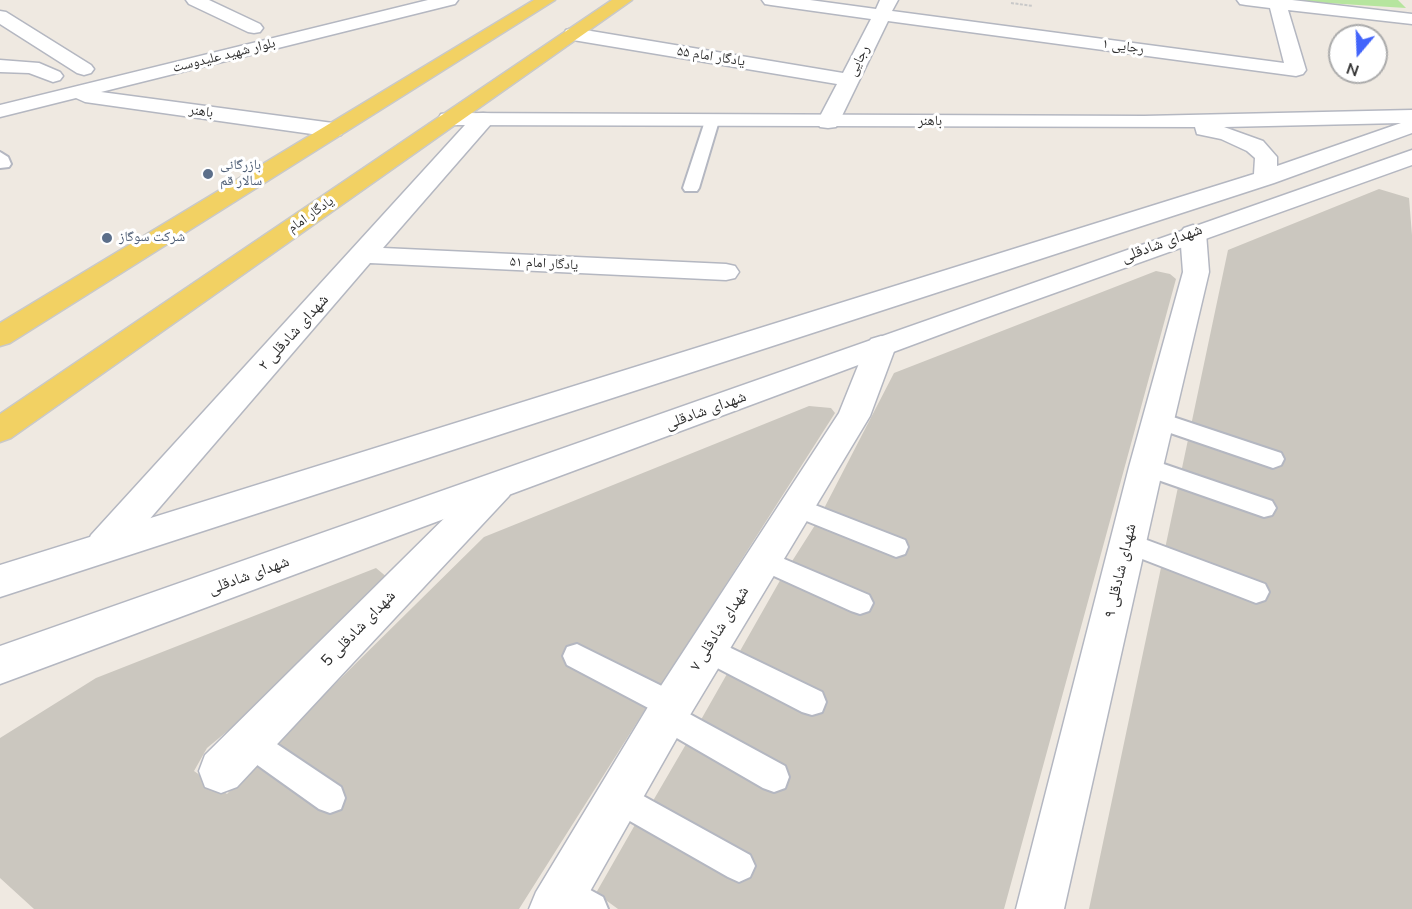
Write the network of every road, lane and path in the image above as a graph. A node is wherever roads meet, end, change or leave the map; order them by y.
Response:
1 (195, 0) edge
2 (449, 0) edge
3 (623, 0) edge
4 (771, 0) edge
5 (1246, 0) edge
6 (540, 2) edge
7 (1278, 4) junction
8 (886, 7) edge
9 (0, 16) edge
10 (1412, 19) edge
11 (276, 23) dead end
12 (254, 28) junction
13 (232, 34) dead end
14 (573, 34) junction
15 (107, 63) dead end
16 (0, 66) edge
17 (84, 69) junction
18 (53, 76) junction
19 (849, 80) junction
20 (11, 86) dead end
21 (69, 94) junction
22 (0, 111) edge
23 (1412, 116) edge
24 (449, 119) junction
25 (483, 119) junction
26 (712, 121) junction
27 (828, 122) junction
28 (1144, 122) junction
29 (1412, 126) edge
30 (333, 130) junction
31 (1412, 157) edge
32 (1266, 178) junction
33 (691, 188) dead end
34 (1193, 233) junction
35 (363, 255) junction
36 (726, 272) dead end
37 (940, 282) junction
38 (972, 313) junction
39 (0, 336) edge
40 (881, 346) junction
41 (1158, 420) junction
42 (0, 430) edge
43 (1273, 459) dead end
44 (1146, 467) junction
45 (497, 487) junction
46 (796, 507) junction
47 (1264, 508) dead end
48 (1128, 543) junction
49 (104, 546) junction
50 (897, 547) dead end
51 (763, 560) junction
52 (0, 581) edge
53 (1257, 592) dead end
54 (860, 603) dead end
55 (708, 649) junction
56 (577, 656) dead end
57 (0, 665) edge
58 (812, 702) dead end
59 (669, 711) junction
60 (249, 742) junction
61 (222, 771) dead end
62 (774, 777) dead end
63 (618, 797) junction
64 (330, 798) dead end
65 (740, 866) dead end
66 (569, 903) edge
67 (1040, 909) edge

1 - 12 street
2 - 21 street, بلوار شهید علیدوست
3 - 14 main road, یادگار امام
4 - 8 street
5 - 7 street
6 - 30 main road
7 - 8 street, رجایی ۱
7 - 10 street
8 - 19 street, رجایی
9 - 17 street
11 - 12 street, بلوار شهید علیدوست
12 - 13 street, بلوار شهید علیدوست
14 - 19 street, یادگار امام ۵۵
14 - 24 main road, یادگار امام
15 - 17 street
16 - 18 street
17 - 18 street
18 - 20 street
19 - 27 street, رجایی
21 - 22 street, بلوار شهید علیدوست
21 - 30 street, باهنر
23 - 28 street, باهنر
24 - 25 street, باهنر
24 - 42 main road, یادگار امام
25 - 26 street, باهنر
25 - 35 street, شهدای شادقلی ۲
26 - 27 street, باهنر
26 - 33 lane
27 - 28 street, باهنر
28 - 32 street
29 - 32 street, شهدای شادقلی
30 - 39 main road
31 - 34 street, شهدای شادقلی
32 - 37 street, شهدای شادقلی
34 - 38 street, شهدای شادقلی
34 - 41 street, شهدای شادقلی ۹
35 - 36 street, یادگار امام ۵۱
35 - 49 street, شهدای شادقلی ۲
37 - 38 street
37 - 49 street, شهدای شادقلی
38 - 40 street, شهدای شادقلی
40 - 45 street, شهدای شادقلی
40 - 46 street, شهدای شادقلی ۷
41 - 43 lane
41 - 44 street, شهدای شادقلی ۹
44 - 47 lane
44 - 48 street, شهدای شادقلی ۹
45 - 57 street, شهدای شادقلی
45 - 60 street, شهدای شادقلی 5
46 - 50 lane
46 - 51 street, شهدای شادقلی ۷
48 - 53 lane
48 - 67 street, شهدای شادقلی ۹
49 - 52 street, شهدای شادقلی
51 - 54 lane
51 - 55 street, شهدای شادقلی ۷
55 - 58 lane
55 - 59 street, شهدای شادقلی ۷
56 - 59 lane
59 - 62 lane
59 - 63 street, شهدای شادقلی ۷
60 - 61 street, شهدای شادقلی 5
60 - 64 lane
63 - 65 lane
63 - 66 street, شهدای شادقلی ۷

